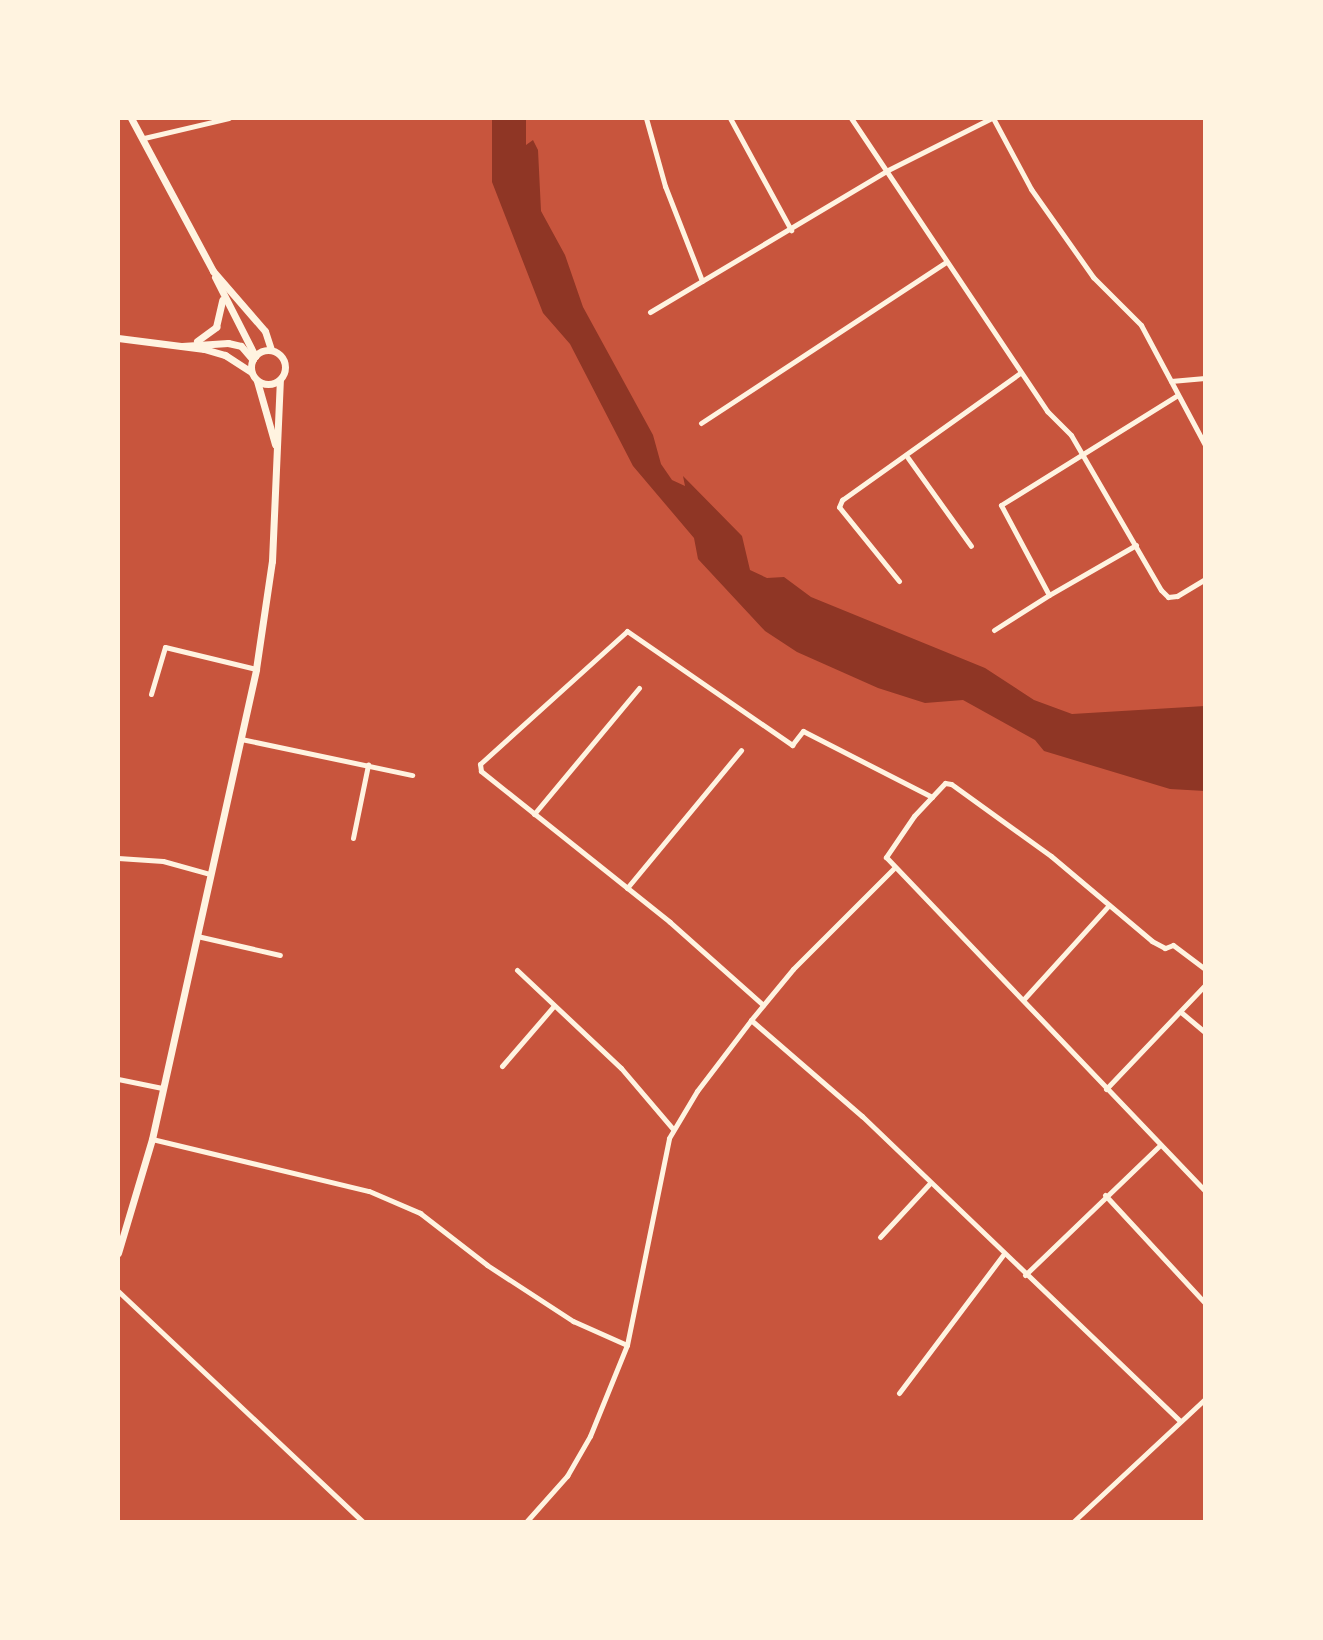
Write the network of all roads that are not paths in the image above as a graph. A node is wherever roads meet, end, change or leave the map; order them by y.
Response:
1 (131, 118) edge
2 (229, 118) edge
3 (646, 118) edge
4 (730, 118) edge
5 (851, 118) edge
6 (992, 118) edge
7 (144, 138) junction
8 (888, 170) junction
9 (791, 230) junction
10 (946, 262) junction
11 (213, 271) junction
12 (702, 281) junction
13 (222, 298) junction
14 (650, 312) dead end
15 (118, 338) edge
16 (193, 342) junction
17 (176, 347) junction
18 (271, 350) junction
19 (254, 358) junction
20 (251, 372) junction
21 (1020, 373) junction
22 (1205, 378) edge
23 (280, 380) junction
24 (257, 381) junction
25 (1171, 381) junction
26 (1178, 395) junction
27 (701, 423) dead end
28 (1205, 445) edge
29 (1081, 452) junction
30 (278, 453) junction
31 (908, 458) junction
32 (1136, 545) junction
33 (971, 546) dead end
34 (1205, 579) edge
35 (899, 581) dead end
36 (1049, 595) junction
37 (994, 630) dead end
38 (256, 669) junction
39 (639, 688) dead end
40 (151, 694) dead end
41 (241, 739) junction
42 (741, 750) dead end
43 (368, 765) junction
44 (412, 775) dead end
45 (932, 797) junction
46 (534, 814) junction
47 (353, 838) dead end
48 (118, 858) edge
49 (895, 867) junction
50 (211, 875) junction
51 (627, 888) junction
52 (1109, 905) junction
53 (196, 936) junction
54 (280, 955) dead end
55 (1205, 969) edge
56 (517, 970) dead end
57 (1205, 985) edge
58 (1023, 1000) junction
59 (763, 1005) junction
60 (553, 1007) junction
61 (1182, 1013) junction
62 (751, 1020) junction
63 (1205, 1032) edge
64 (502, 1066) dead end
65 (118, 1079) edge
66 (162, 1088) junction
67 (1106, 1089) junction
68 (673, 1129) junction
69 (152, 1139) junction
70 (1158, 1147) junction
71 (930, 1183) junction
72 (1205, 1191) edge
73 (1105, 1195) junction
74 (880, 1237) dead end
75 (118, 1253) edge
76 (1003, 1255) junction
77 (1025, 1275) junction
78 (118, 1291) edge
79 (1205, 1303) edge
80 (627, 1345) junction
81 (899, 1393) dead end
82 (1205, 1399) edge
83 (1179, 1420) junction
84 (363, 1522) edge
85 (526, 1522) edge
86 (1073, 1522) edge

1 - 7 street
2 - 7 street
3 - 12 street
4 - 9 street
5 - 8 street
6 - 8 street
6 - 25 street
7 - 11 street
8 - 9 street
8 - 10 street
9 - 12 street
10 - 21 street
10 - 27 street
11 - 13 street
11 - 18 street
12 - 14 street
13 - 16 street
13 - 19 street
15 - 17 street
16 - 17 street
16 - 19 street
17 - 20 street
18 - 19 street
18 - 23 street
19 - 20 street
20 - 24 street
21 - 29 street
21 - 31 street
22 - 25 street
23 - 24 street
23 - 30 street
24 - 30 street
25 - 26 street
26 - 28 street
26 - 29 street
29 - 32 street
29 - 36 street
30 - 38 street
31 - 33 street
31 - 35 street
32 - 34 street
32 - 36 street
36 - 37 street
38 - 40 street
38 - 41 street
39 - 46 street
41 - 43 street
41 - 50 street
42 - 51 street
43 - 44 street
43 - 47 street
45 - 46 street
45 - 49 street
45 - 52 street
46 - 51 street
48 - 50 street
49 - 58 street
49 - 59 street
50 - 53 street
51 - 59 street
52 - 55 street
52 - 58 street
53 - 54 street
53 - 66 street
56 - 60 street
57 - 61 street
58 - 67 street
59 - 62 street
60 - 64 street
60 - 68 street
61 - 63 street
61 - 67 street
62 - 68 street
62 - 71 street
65 - 66 street
66 - 69 street
67 - 70 street
68 - 80 street
69 - 75 street
69 - 80 street
70 - 72 street
70 - 73 street
71 - 74 street
71 - 76 street
73 - 77 street
73 - 79 street
76 - 77 street
76 - 81 street
77 - 83 street
78 - 84 street
80 - 85 street
82 - 83 street
83 - 86 street

